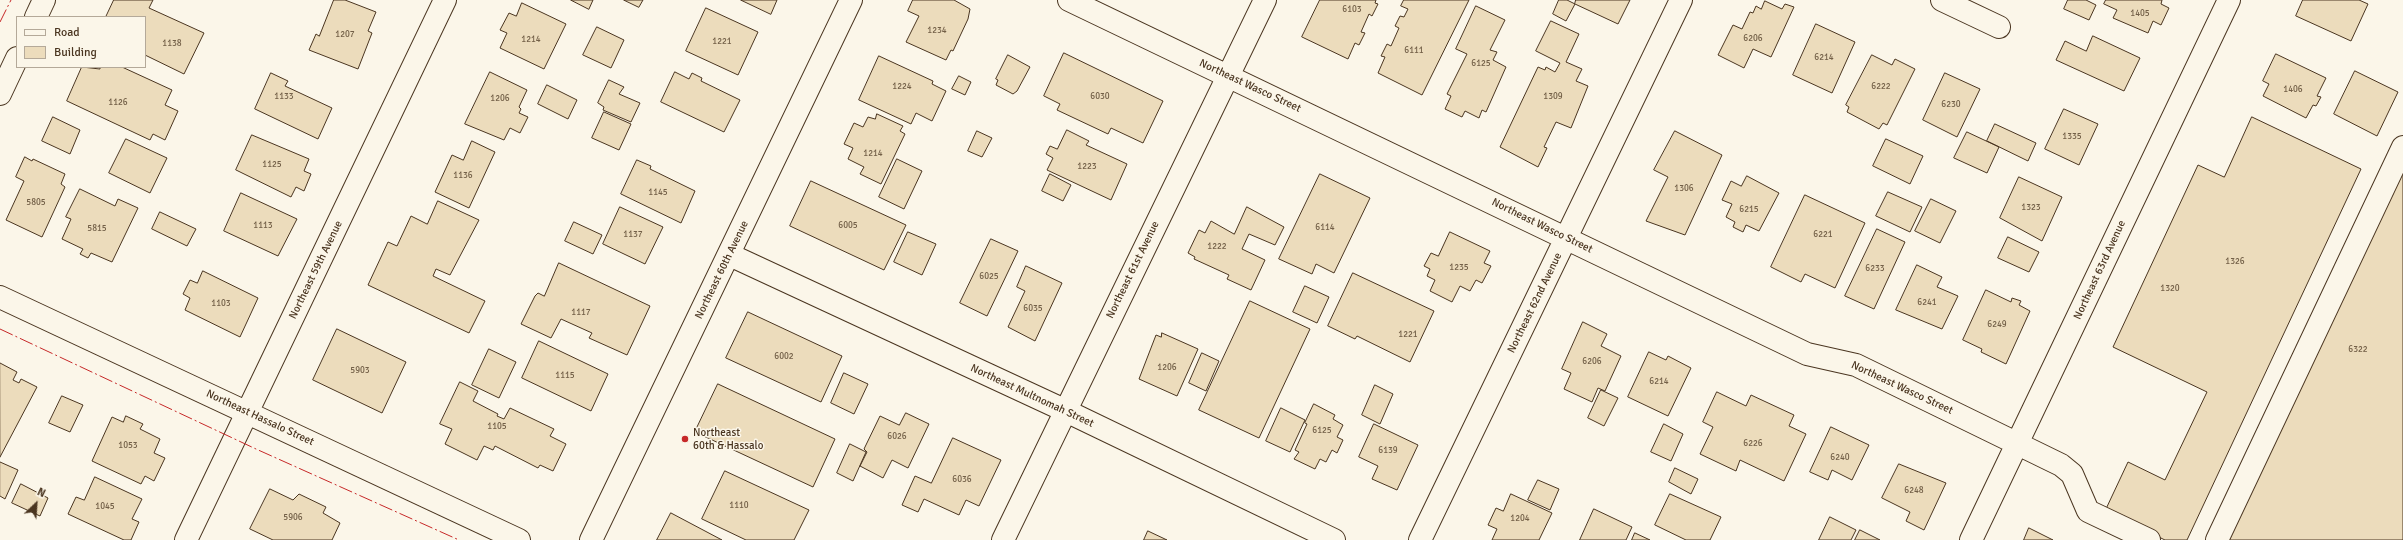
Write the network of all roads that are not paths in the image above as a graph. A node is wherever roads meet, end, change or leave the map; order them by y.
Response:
1 (44, 0) edge
2 (445, 0) edge
3 (851, 0) edge
4 (1069, 0) edge
5 (1265, 0) edge
6 (1681, 0) edge
7 (1942, 0) edge
8 (2229, 0) edge
9 (36, 16) edge
10 (1999, 27) dead end
11 (16, 60) edge
12 (1228, 75) junction
13 (0, 94) edge
14 (2403, 147) edge
15 (1567, 238) junction
16 (730, 255) junction
17 (0, 297) edge
18 (1064, 410) junction
19 (247, 412) junction
20 (2018, 443) junction
21 (186, 540) edge
22 (519, 540) edge
23 (591, 540) edge
24 (1003, 540) edge
25 (1334, 540) edge
26 (1420, 540) edge
27 (1971, 540) edge
28 (2149, 540) edge
29 (2217, 540) edge

1 - 9 street
2 - 19 street, Northeast 59th Avenue
3 - 16 street, Northeast 60th Avenue
4 - 12 street, Northeast Wasco Street
5 - 12 street, Northeast 61st Avenue
6 - 15 street, Northeast 62nd Avenue
7 - 10 street
8 - 20 street, Northeast 63rd Avenue
11 - 13 street
12 - 15 street, Northeast Wasco Street
12 - 18 street, Northeast 61st Avenue
14 - 29 street
15 - 20 street, Northeast Wasco Street
15 - 26 street, Northeast 62nd Avenue
16 - 18 street, Northeast Multnomah Street
16 - 23 street, Northeast 60th Avenue
17 - 19 street, Northeast Hassalo Street
18 - 24 street, Northeast 61st Avenue
18 - 25 street, Northeast Multnomah Street
19 - 21 street, Northeast 59th Avenue
19 - 22 street, Northeast Hassalo Street
20 - 27 street, Northeast 63rd Avenue
20 - 28 street, Northeast Wasco Street

